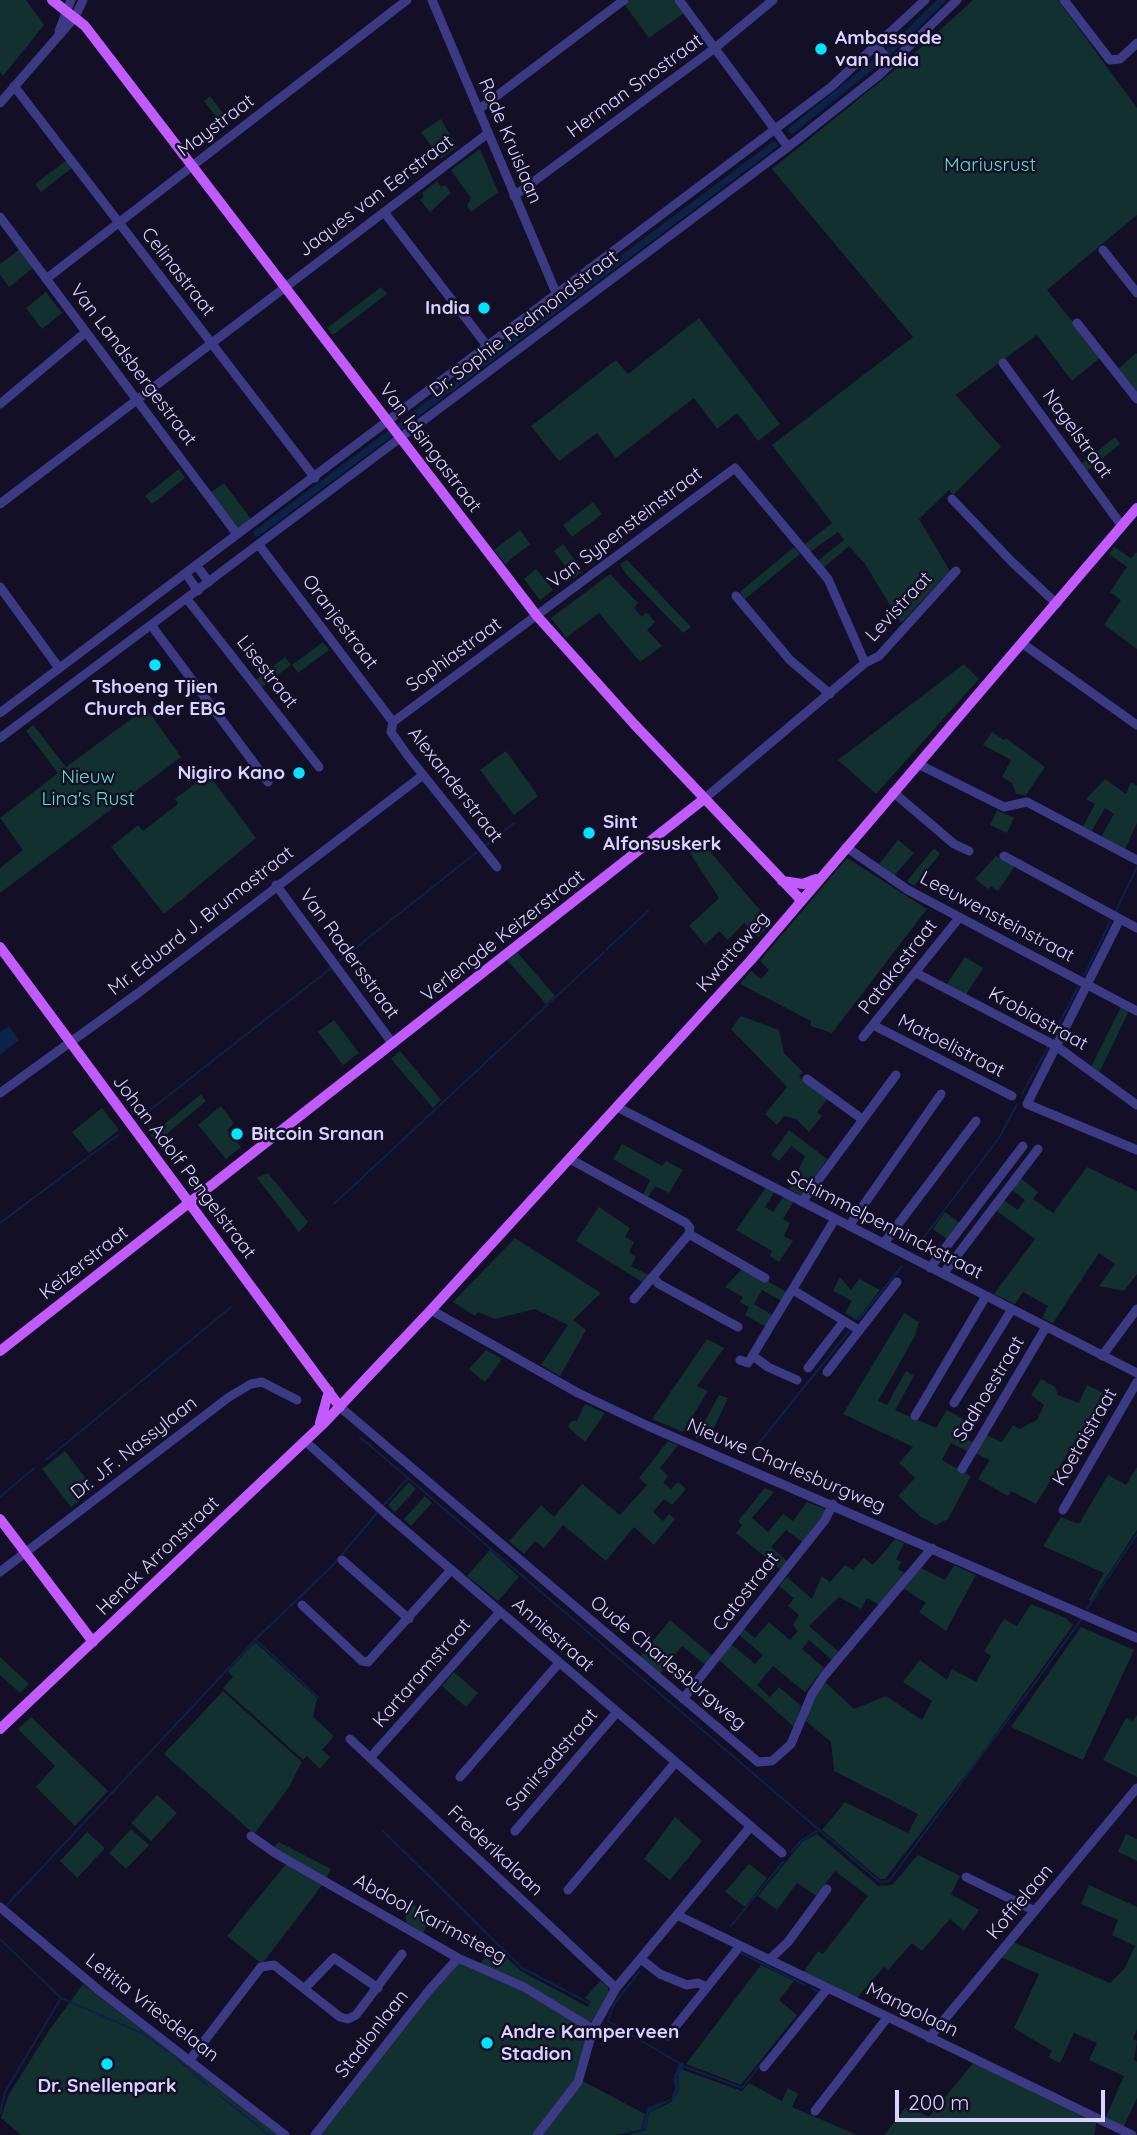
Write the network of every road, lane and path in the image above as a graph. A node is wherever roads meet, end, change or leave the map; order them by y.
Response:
1 (52, 0) edge
2 (72, 0) edge
3 (83, 0) edge
4 (407, 0) edge
5 (432, 0) edge
6 (624, 0) edge
7 (679, 0) edge
8 (773, 0) edge
9 (925, 0) edge
10 (957, 0) edge
11 (1064, 0) edge
12 (70, 14) junction
13 (1137, 43) edge
14 (876, 45) junction
15 (715, 48) junction
16 (891, 64) junction
17 (14, 86) junction
18 (0, 103) edge
19 (478, 110) junction
20 (775, 130) junction
21 (488, 134) junction
22 (788, 147) junction
23 (193, 165) junction
24 (514, 196) junction
25 (384, 212) junction
26 (0, 217) edge
27 (118, 223) junction
28 (1103, 250) dead end
29 (46, 279) junction
30 (286, 286) junction
31 (1137, 293) edge
32 (557, 295) junction
33 (1077, 323) dead end
34 (86, 332) junction
35 (212, 344) junction
36 (488, 347) junction
37 (1003, 363) dead end
38 (1137, 399) edge
39 (139, 400) junction
40 (0, 404) edge
41 (388, 423) junction
42 (402, 439) junction
43 (315, 478) junction
44 (952, 499) dead end
45 (0, 505) edge
46 (1137, 508) edge
47 (1122, 526) junction
48 (237, 534) junction
49 (259, 545) junction
50 (196, 565) junction
51 (956, 571) dead end
52 (186, 574) junction
53 (209, 582) junction
54 (0, 587) edge
55 (198, 591) junction
56 (736, 596) dead end
57 (187, 599) junction
58 (1057, 604) junction
59 (537, 616) junction
60 (151, 625) junction
61 (1023, 644) junction
62 (865, 663) junction
63 (59, 668) junction
64 (830, 694) junction
65 (0, 713) edge
66 (393, 722) junction
67 (1137, 725) edge
68 (0, 738) edge
69 (918, 764) junction
70 (319, 767) dead end
71 (423, 775) junction
72 (268, 782) dead end
73 (893, 792) junction
74 (704, 799) junction
75 (846, 847) junction
76 (969, 851) dead end
77 (1004, 856) dead end
78 (1137, 860) edge
79 (496, 867) dead end
80 (824, 874) junction
81 (782, 881) junction
82 (276, 885) junction
83 (801, 900) junction
84 (959, 918) junction
85 (1120, 919) junction
86 (1137, 928) edge
87 (0, 947) edge
88 (916, 973) junction
89 (1087, 984) junction
90 (1137, 1011) edge
91 (875, 1026) junction
92 (863, 1038) dead end
93 (69, 1043) junction
94 (393, 1044) junction
95 (1056, 1046) junction
96 (896, 1075) dead end
97 (807, 1079) dead end
98 (0, 1093) edge
99 (941, 1094) dead end
100 (1012, 1096) dead end
101 (1137, 1105) edge
102 (617, 1107) junction
103 (862, 1119) junction
104 (976, 1121) dead end
105 (1023, 1146) dead end
106 (1038, 1149) dead end
107 (1137, 1150) edge
108 (570, 1158) junction
109 (802, 1202) junction
110 (189, 1203) junction
111 (835, 1219) junction
112 (849, 1226) junction
113 (689, 1234) junction
114 (884, 1243) junction
115 (930, 1268) junction
116 (943, 1274) junction
117 (653, 1277) junction
118 (765, 1278) dead end
119 (897, 1282) dead end
120 (793, 1290) junction
121 (986, 1296) junction
122 (634, 1299) dead end
123 (1013, 1309) junction
124 (1137, 1309) edge
125 (431, 1310) junction
126 (844, 1321) junction
127 (738, 1327) dead end
128 (1046, 1327) junction
129 (859, 1330) junction
130 (0, 1351) edge
131 (753, 1356) junction
132 (1102, 1356) junction
133 (740, 1360) dead end
134 (808, 1368) dead end
135 (827, 1372) dead end
136 (1137, 1373) edge
137 (797, 1380) dead end
138 (1137, 1382) edge
139 (329, 1391) junction
140 (297, 1401) dead end
141 (954, 1403) dead end
142 (340, 1407) junction
143 (915, 1416) dead end
144 (315, 1431) junction
145 (305, 1441) junction
146 (962, 1469) dead end
147 (833, 1504) junction
148 (1063, 1510) dead end
149 (0, 1519) edge
150 (932, 1548) junction
151 (25, 1554) junction
152 (342, 1560) dead end
153 (451, 1570) junction
154 (0, 1572) edge
155 (302, 1605) dead end
156 (500, 1612) junction
157 (409, 1619) junction
158 (1137, 1638) edge
159 (93, 1642) junction
160 (559, 1663) junction
161 (683, 1699) junction
162 (617, 1712) junction
163 (0, 1729) edge
164 (350, 1739) dead end
165 (370, 1758) junction
166 (675, 1763) junction
167 (460, 1777) dead end
168 (1137, 1788) edge
169 (751, 1826) junction
170 (515, 1831) dead end
171 (251, 1836) dead end
172 (782, 1853) dead end
173 (966, 1877) dead end
174 (827, 1889) dead end
175 (568, 1890) dead end
176 (0, 1907) edge
177 (1035, 1911) junction
178 (679, 1916) junction
179 (740, 1946) junction
180 (402, 1954) dead end
181 (458, 1958) junction
182 (641, 1959) junction
183 (769, 1960) junction
184 (706, 1987) junction
185 (305, 1988) junction
186 (378, 1988) junction
187 (616, 1988) junction
188 (827, 1989) junction
189 (887, 2018) junction
190 (593, 2029) junction
191 (668, 2036) dead end
192 (929, 2038) junction
193 (189, 2061) junction
194 (764, 2067) dead end
195 (815, 2111) dead end
196 (285, 2135) edge
197 (315, 2135) edge
198 (537, 2135) edge
199 (1132, 2135) edge

1 - 12 main road, Van Idsingastraat
2 - 12 street
3 - 12 street
4 - 23 street, Maystraat
5 - 19 street, Rode Kruislaan
6 - 19 street
7 - 15 street
8 - 15 street, Herman Snostraat
9 - 14 street, Dr. Sophie Redmondstraat
10 - 16 street, Dr. Sophie Redmondstraat
11 - 13 street
12 - 17 street
12 - 23 main road, Van Idsingastraat
14 - 16 street
14 - 20 street, Dr. Sophie Redmondstraat
15 - 20 street
15 - 24 street, Herman Snostraat
16 - 22 street, Dr. Sophie Redmondstraat
17 - 18 street
17 - 27 street, Celinastraat
19 - 21 street, Rode Kruislaan
20 - 22 street
20 - 32 street, Dr. Sophie Redmondstraat
21 - 24 street, Rode Kruislaan
21 - 25 street, Jaques van Eerstraat
22 - 42 street, Dr. Sophie Redmondstraat
23 - 27 street, Maystraat
23 - 30 main road, Van Idsingastraat
24 - 32 street, Rode Kruislaan
25 - 30 street, Jaques van Eerstraat
25 - 36 street
26 - 29 street, Van Landsbergestraat
27 - 29 street, Maystraat
27 - 35 street, Celinastraat
28 - 31 street
29 - 34 street, Van Landsbergestraat
30 - 35 street, Jaques van Eerstraat
30 - 41 main road, Van Idsingastraat
32 - 36 street, Dr. Sophie Redmondstraat
33 - 38 street
34 - 39 street, Van Landsbergestraat
34 - 40 street
35 - 39 street, Jaques van Eerstraat
35 - 43 street, Celinastraat
36 - 41 street, Dr. Sophie Redmondstraat
37 - 47 street, Nagelstraat
39 - 45 street, Jaques van Eerstraat
39 - 48 street, Van Landsbergestraat
41 - 42 main road, Van Idsingastraat
41 - 43 street, Dr. Sophie Redmondstraat
42 - 49 street, Dr. Sophie Redmondstraat
42 - 59 main road, Van Idsingastraat
43 - 48 street, Dr. Sophie Redmondstraat
44 - 58 street
46 - 47 main road, Kwattaweg
47 - 58 main road, Kwattaweg
48 - 50 street, Dr. Sophie Redmondstraat
49 - 53 street, Dr. Sophie Redmondstraat
49 - 66 street, Oranjestraat
50 - 52 street, Dr. Sophie Redmondstraat
50 - 53 street
51 - 62 street, Levistraat
52 - 55 street
52 - 63 street, Dr. Sophie Redmondstraat
53 - 55 street, Dr. Sophie Redmondstraat
54 - 63 street
55 - 57 street, Dr. Sophie Redmondstraat
56 - 64 street
57 - 60 street, Dr. Sophie Redmondstraat
57 - 70 street, Lisestraat
58 - 61 main road, Kwattaweg
59 - 62 street, Van Sypensteinstraat
59 - 66 street, Sophiastraat
59 - 74 main road, Van Idsingastraat
60 - 68 street, Dr. Sophie Redmondstraat
60 - 72 street
61 - 67 street
61 - 69 main road, Kwattaweg
62 - 64 street, Verlengde Keizerstraat
63 - 65 street, Dr. Sophie Redmondstraat
64 - 74 street, Verlengde Keizerstraat
66 - 71 street, Alexanderstraat
69 - 73 main road, Kwattaweg
69 - 78 street
71 - 79 street, Alexanderstraat
71 - 82 street, Mr. Eduard J. Brumastraat
73 - 75 main road, Kwattaweg
73 - 76 street
74 - 81 main road, Van Idsingastraat
74 - 94 main road, Verlengde Keizerstraat
75 - 80 main road, Kwattaweg
75 - 84 street, Leeuwensteinstraat
77 - 85 street
80 - 81 main road
80 - 83 main road, Kwattaweg
81 - 83 main road, Van Idsingastraat
82 - 93 street, Mr. Eduard J. Brumastraat
82 - 94 street, Van Radersstraat
83 - 102 main road, Kwattaweg
84 - 88 street, Patakastraat
84 - 89 street, Leeuwensteinstraat
85 - 86 street
85 - 89 street
87 - 93 main road, Johan Adolf Pengelstraat
88 - 91 street, Patakastraat
88 - 95 street, Krobiastraat
89 - 90 street, Leeuwensteinstraat
89 - 95 street
91 - 92 street, Patakastraat
91 - 100 street, Matoelistraat
93 - 98 street, Mr. Eduard J. Brumastraat
93 - 110 main road, Johan Adolf Pengelstraat
94 - 110 main road, Verlengde Keizerstraat
95 - 101 street, Krobiastraat
95 - 107 street
96 - 103 street
97 - 103 street
99 - 112 street
102 - 108 main road, Kwattaweg
102 - 109 street, Schimmelpenninckstraat
103 - 109 street
104 - 114 street
105 - 115 street
106 - 116 street
108 - 113 street
108 - 125 main road, Kwattaweg
109 - 111 street, Schimmelpenninckstraat
110 - 130 main road, Keizerstraat
110 - 139 main road, Johan Adolf Pengelstraat
111 - 112 street, Schimmelpenninckstraat
111 - 120 street
112 - 114 street, Schimmelpenninckstraat
113 - 117 street
113 - 118 street
114 - 115 street, Schimmelpenninckstraat
115 - 116 street, Schimmelpenninckstraat
116 - 121 street, Schimmelpenninckstraat
117 - 122 street
117 - 127 street
119 - 129 street
120 - 126 street
120 - 131 street
121 - 123 street, Schimmelpenninckstraat
121 - 143 street
123 - 128 street, Schimmelpenninckstraat
123 - 141 street
124 - 132 street
125 - 142 main road, Kwattaweg
125 - 147 street, Nieuwe Charlesburgweg
126 - 129 street
126 - 134 street
128 - 132 street, Schimmelpenninckstraat
128 - 146 street, Sadhoestraat
129 - 135 street
131 - 133 street
131 - 137 street
132 - 136 street, Schimmelpenninckstraat
138 - 148 street, Koetaistraat
139 - 142 main road, Johan Adolf Pengelstraat
139 - 144 main road
140 - 151 street, Dr. J.F. Nassylaan
142 - 144 main road, Henck Arronstraat
142 - 161 street, Oude Charlesburgweg
144 - 145 main road, Henck Arronstraat
145 - 153 street, Anniestraat
145 - 159 main road, Henck Arronstraat
147 - 150 street, Nieuwe Charlesburgweg
147 - 161 street, Catostraat
149 - 151 main road
150 - 158 street, Nieuwe Charlesburgweg
150 - 161 street, Oude Charlesburgweg
151 - 154 street, Dr. J.F. Nassylaan
151 - 159 main road
152 - 157 street
153 - 156 street, Anniestraat
153 - 157 street
155 - 157 street
156 - 160 street, Anniestraat
156 - 165 street, Kartaramstraat
159 - 163 main road, Henck Arronstraat
160 - 162 street, Anniestraat
160 - 167 street
162 - 166 street, Anniestraat
162 - 170 street, Sanirsadstraat
164 - 165 street, Frederikalaan
165 - 187 street, Frederikalaan
166 - 169 street, Anniestraat
166 - 175 street
168 - 177 street, Koffielaan
169 - 172 street, Anniestraat
169 - 178 street
171 - 181 street, Abdool Karimsteeg
173 - 177 street
174 - 183 street
176 - 193 street, Letitia Vriesdelaan
177 - 192 street, Koffielaan
178 - 179 street, Mangolaan
178 - 182 street
179 - 183 street, Mangolaan
179 - 184 street
180 - 186 street
181 - 190 street, Abdool Karimsteeg
181 - 197 street, Stadionlaan
182 - 184 street
182 - 187 street
183 - 188 street, Mangolaan
184 - 191 street
185 - 186 street
185 - 186 street
185 - 193 street
187 - 190 street
188 - 189 street, Mangolaan
188 - 194 street
189 - 192 street, Mangolaan
189 - 195 street
190 - 198 street
192 - 199 street, Mangolaan
193 - 196 street, Letitia Vriesdelaan

